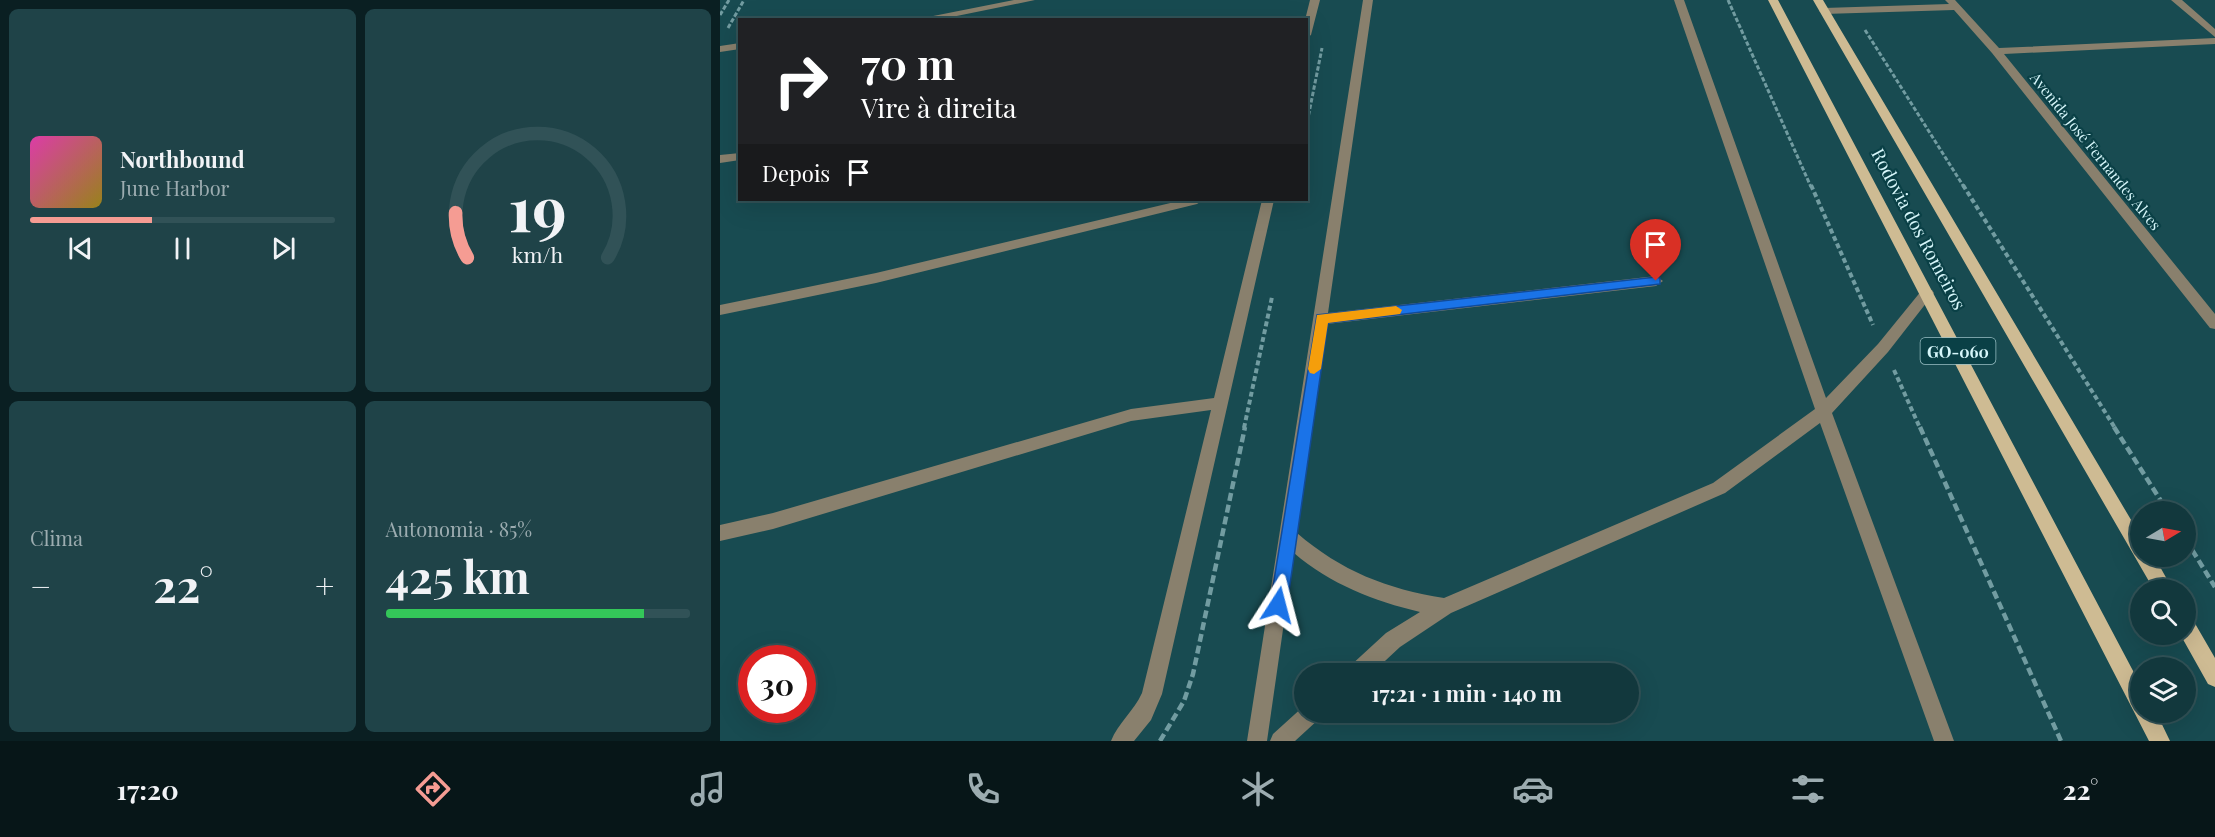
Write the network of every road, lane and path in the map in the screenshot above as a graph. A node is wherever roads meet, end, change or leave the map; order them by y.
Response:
1 (729, 0) edge
2 (744, 0) edge
3 (1030, 0) edge
4 (1315, 0) edge
5 (1368, 0) edge
6 (1679, 0) edge
7 (1773, 0) edge
8 (2176, 0) edge
9 (1953, 4) edge
10 (1821, 5) edge
11 (1852, 10) junction
12 (720, 15) edge
13 (929, 18) edge
14 (1308, 27) edge
15 (725, 34) dead end
16 (2215, 34) edge
17 (2215, 41) edge
18 (738, 46) edge
19 (1323, 46) dead end
20 (720, 49) edge
21 (1996, 51) junction
22 (1308, 118) edge
23 (738, 156) edge
24 (720, 159) edge
25 (1193, 201) edge
26 (1268, 201) edge
27 (1656, 281) dead end
28 (1273, 292) dead end
29 (1927, 292) junction
30 (720, 310) edge
31 (1322, 319) junction
32 (2215, 324) edge
33 (1220, 403) junction
34 (1824, 411) junction
35 (2161, 501) edge
36 (720, 533) edge
37 (2130, 533) edge
38 (1289, 537) junction
39 (2196, 556) edge
40 (2215, 587) edge
41 (1443, 607) junction
42 (2196, 644) edge
43 (1368, 663) edge
44 (2215, 677) edge
45 (2130, 684) edge
46 (1300, 723) edge
47 (2151, 723) edge
48 (1121, 741) edge
49 (1160, 741) edge
50 (1257, 741) edge
51 (1280, 741) edge
52 (1944, 741) edge
53 (2160, 741) edge

1 - 12 path
2 - 15 path
3 - 13 street
4 - 14 street
5 - 31 street
6 - 34 street
7 - 29 main road, Rodovia dos Romeiros / GO-060
8 - 16 street
9 - 11 street
9 - 21 street, Avenida José Fernandes Alves
10 - 11 street
10 - 37 main road, Rodovia dos Romeiros / GO-060
11 - 35 path
17 - 21 street
18 - 20 street
19 - 22 path
21 - 32 street, Avenida José Fernandes Alves
23 - 24 street
25 - 30 street
26 - 33 street
27 - 31 street
28 - 49 path
29 - 34 street
29 - 45 main road, Rodovia dos Romeiros / GO-060
31 - 38 street
33 - 36 street
33 - 48 street
34 - 41 street
34 - 52 street
38 - 41 street
38 - 50 street
39 - 40 path
41 - 43 street
42 - 44 main road
46 - 51 street
47 - 53 main road

